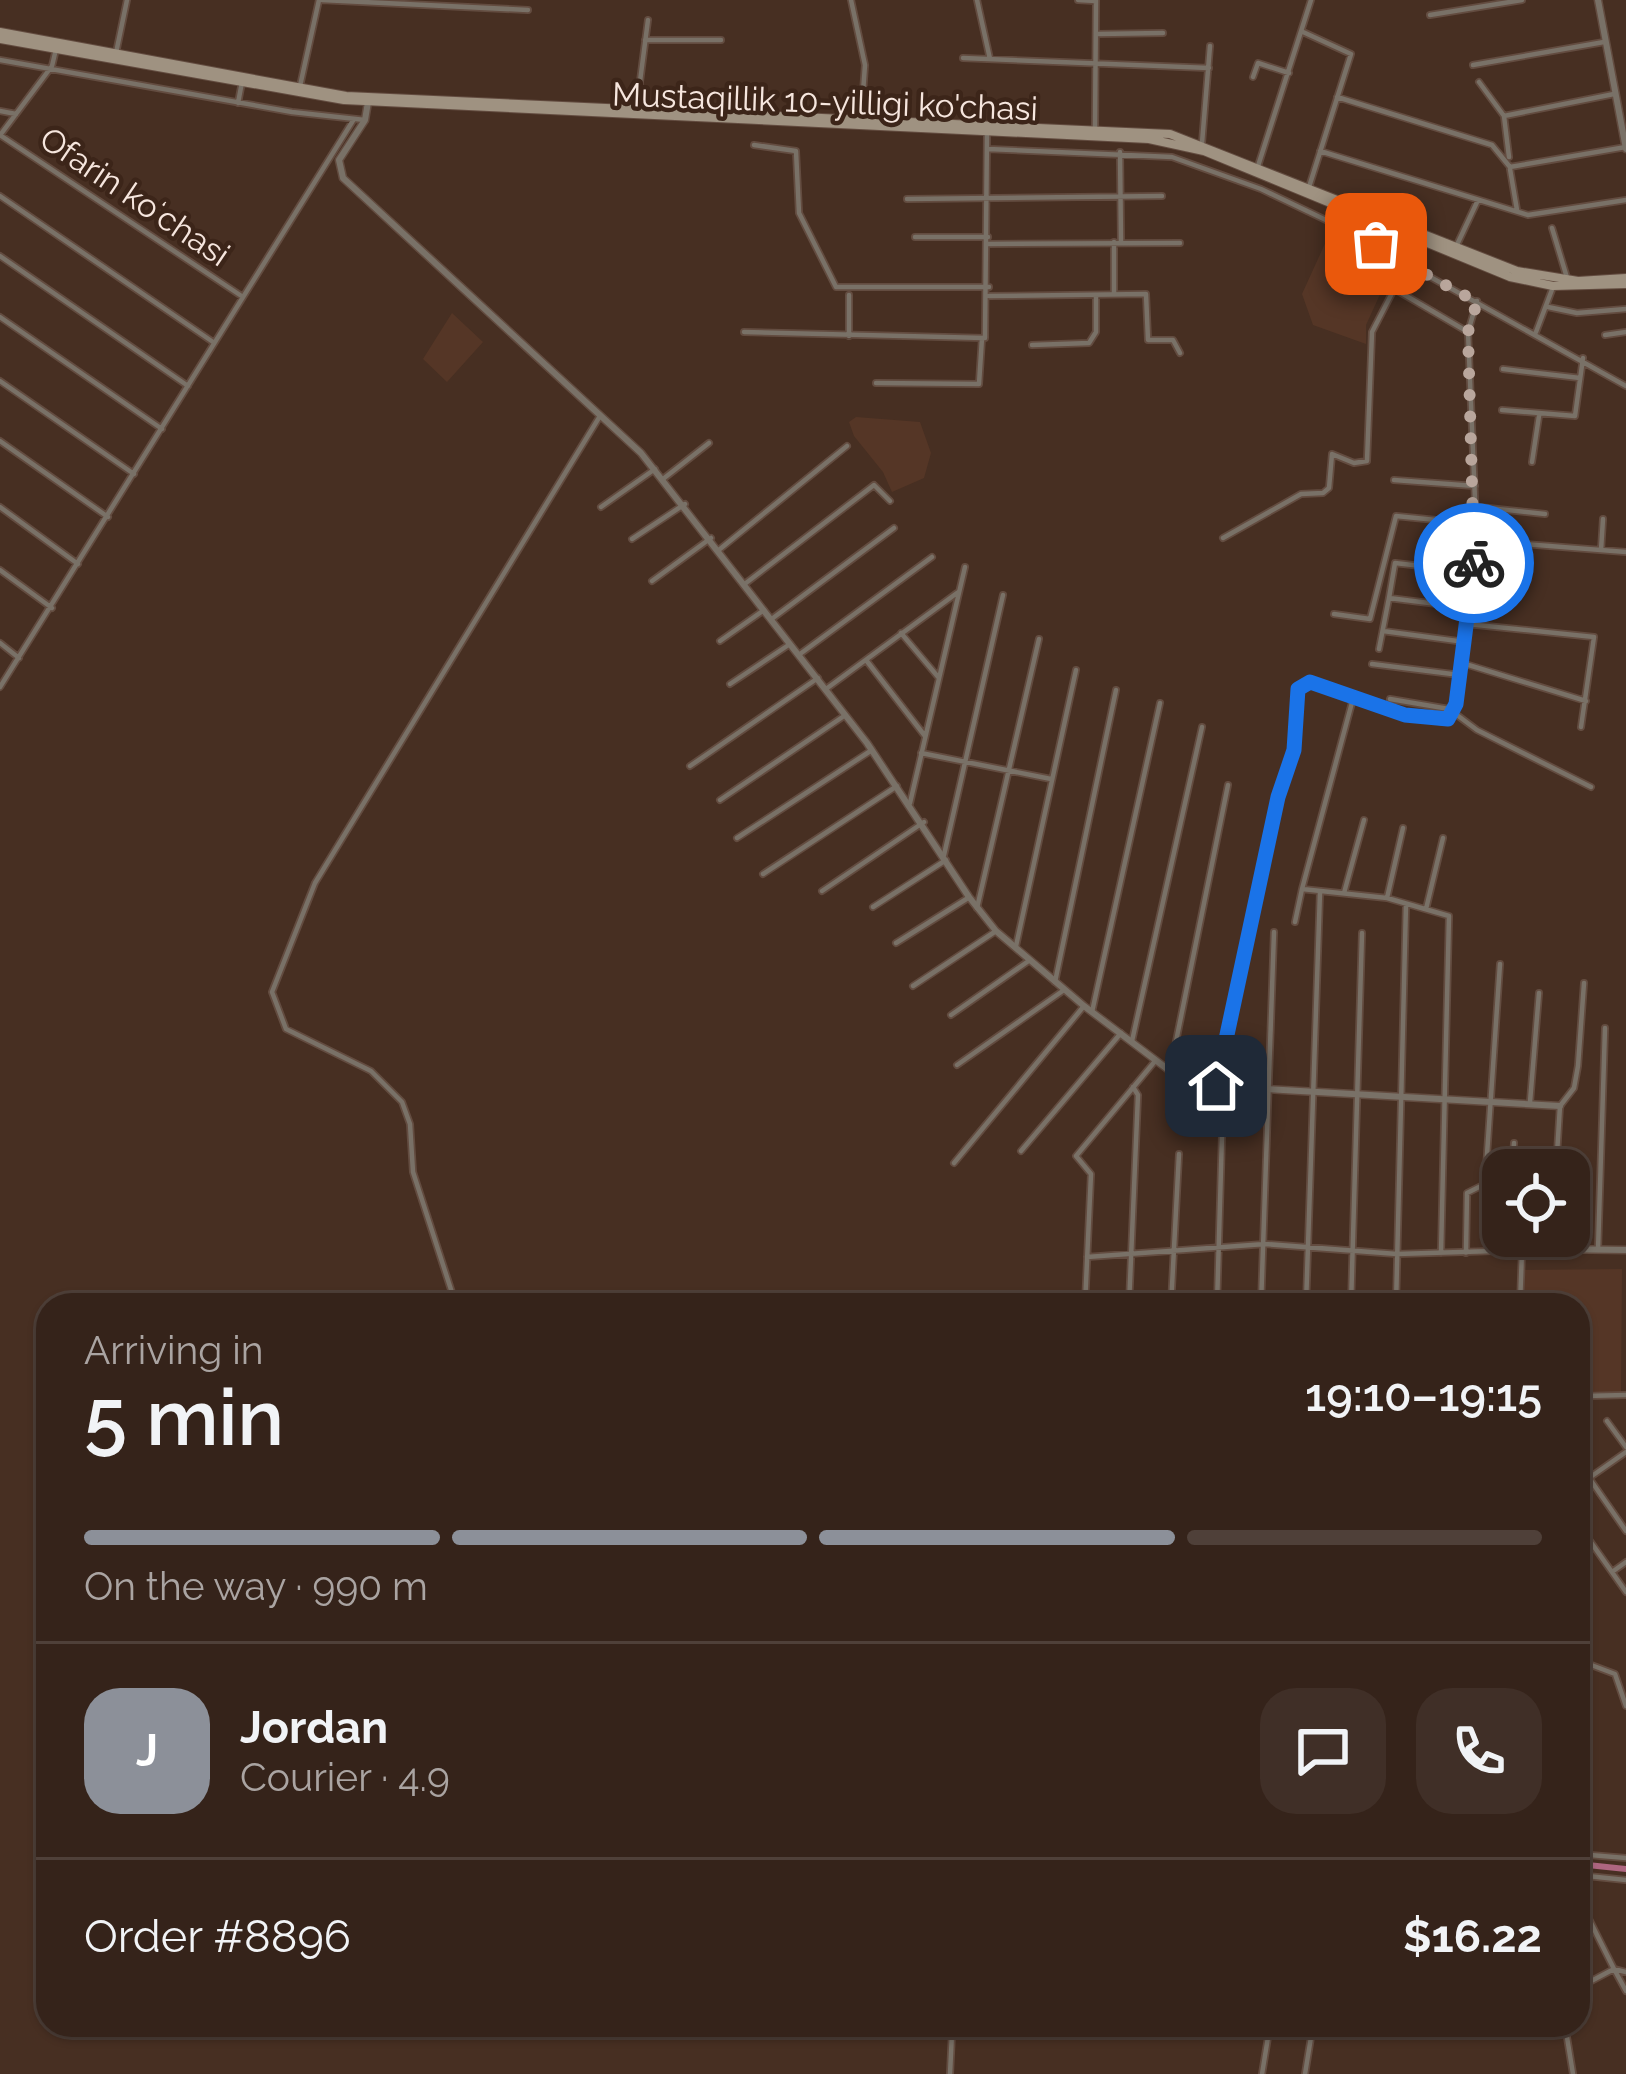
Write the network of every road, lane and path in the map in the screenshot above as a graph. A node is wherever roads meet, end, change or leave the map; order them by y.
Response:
1 (128, 0) edge
2 (320, 0) edge
3 (851, 0) edge
4 (977, 0) edge
5 (1078, 0) edge
6 (1311, 0) edge
7 (1522, 0) edge
8 (1598, 0) edge
9 (1096, 1) edge
10 (528, 10) dead end
11 (1430, 15) dead end
12 (648, 20) dead end
13 (1303, 32) junction
14 (1096, 34) junction
15 (1163, 34) dead end
16 (0, 35) edge
17 (646, 40) junction
18 (721, 40) dead end
19 (1604, 42) junction
20 (1210, 46) dead end
21 (55, 52) junction
22 (116, 53) junction
23 (963, 58) dead end
24 (990, 59) junction
25 (0, 60) edge
26 (1095, 63) junction
27 (1473, 65) dead end
28 (50, 68) junction
29 (1209, 68) junction
30 (1289, 73) junction
31 (1253, 77) dead end
32 (1479, 82) dead end
33 (242, 85) junction
34 (300, 86) junction
35 (1615, 94) junction
36 (1337, 98) junction
37 (238, 103) junction
38 (368, 103) junction
39 (0, 111) edge
40 (16, 114) junction
41 (635, 114) junction
42 (1504, 116) junction
43 (354, 119) junction
44 (365, 120) junction
45 (861, 120) junction
46 (1094, 129) junction
47 (987, 131) junction
48 (0, 135) edge
49 (1202, 143) junction
50 (754, 145) dead end
51 (1626, 148) edge
52 (988, 149) junction
53 (1320, 151) junction
54 (1120, 152) junction
55 (1258, 166) junction
56 (1510, 167) junction
57 (1309, 187) junction
58 (0, 196) edge
59 (1121, 196) junction
60 (1162, 196) dead end
61 (1479, 197) junction
62 (907, 199) dead end
63 (988, 200) junction
64 (1626, 200) edge
65 (1517, 211) junction
66 (1552, 228) dead end
67 (915, 237) dead end
68 (988, 240) junction
69 (1418, 240) junction
70 (1118, 242) junction
71 (1180, 243) dead end
72 (1392, 245) junction
73 (1455, 249) junction
74 (0, 256) edge
75 (1407, 264) junction
76 (1626, 281) edge
77 (1569, 284) junction
78 (1553, 286) junction
79 (989, 287) junction
80 (1391, 287) junction
81 (1114, 294) junction
82 (1096, 295) junction
83 (849, 296) dead end
84 (989, 296) junction
85 (243, 297) junction
86 (1477, 302) junction
87 (1548, 307) junction
88 (1626, 309) edge
89 (0, 317) edge
90 (744, 332) dead end
91 (1468, 332) junction
92 (1536, 332) junction
93 (1626, 332) edge
94 (1604, 334) dead end
95 (849, 336) junction
96 (982, 338) junction
97 (215, 343) junction
98 (1032, 345) dead end
99 (1180, 353) dead end
100 (1583, 358) junction
101 (1503, 369) dead end
102 (1580, 379) junction
103 (0, 381) edge
104 (876, 383) dead end
105 (1626, 384) edge
106 (188, 386) junction
107 (1502, 410) dead end
108 (600, 416) junction
109 (1540, 416) junction
110 (162, 429) junction
111 (0, 441) edge
112 (709, 443) dead end
113 (848, 446) dead end
114 (1532, 462) dead end
115 (655, 470) junction
116 (134, 475) junction
117 (663, 479) junction
118 (1394, 480) dead end
119 (1475, 486) junction
120 (890, 501) dead end
121 (685, 504) junction
122 (0, 507) edge
123 (1476, 507) junction
124 (601, 508) dead end
125 (1545, 514) dead end
126 (108, 517) junction
127 (1603, 519) dead end
128 (1476, 524) junction
129 (894, 528) dead end
130 (711, 538) junction
131 (1223, 538) dead end
132 (632, 539) dead end
133 (1475, 540) junction
134 (720, 549) junction
135 (1601, 550) junction
136 (1626, 552) edge
137 (932, 556) dead end
138 (79, 565) junction
139 (964, 567) dead end
140 (0, 570) edge
141 (1473, 572) junction
142 (652, 581) dead end
143 (746, 583) junction
144 (959, 592) junction
145 (1003, 595) dead end
146 (1390, 598) junction
147 (52, 608) junction
148 (766, 608) junction
149 (1469, 608) junction
150 (1334, 614) dead end
151 (773, 618) junction
152 (1467, 624) junction
153 (1383, 631) junction
154 (901, 634) junction
155 (1039, 639) dead end
156 (720, 640) dead end
157 (1465, 642) junction
158 (0, 643) edge
159 (792, 643) junction
160 (1379, 649) dead end
161 (800, 654) junction
162 (20, 658) junction
163 (866, 660) junction
164 (1372, 664) dead end
165 (1462, 664) junction
166 (1076, 670) dead end
167 (3, 676) edge
168 (1460, 676) junction
169 (818, 678) junction
170 (939, 678) junction
171 (730, 684) dead end
172 (0, 687) edge
173 (826, 689) junction
174 (1116, 690) dead end
175 (1354, 695) junction
176 (1390, 699) dead end
177 (1586, 701) junction
178 (1160, 703) dead end
179 (1454, 711) junction
180 (846, 715) junction
181 (1202, 727) dead end
182 (1581, 727) dead end
183 (926, 736) junction
184 (872, 750) junction
185 (921, 753) junction
186 (965, 762) junction
187 (690, 766) dead end
188 (1010, 772) junction
189 (1052, 780) junction
190 (1228, 784) dead end
191 (897, 786) junction
192 (1592, 787) dead end
193 (720, 800) dead end
194 (910, 803) junction
195 (1364, 820) dead end
196 (923, 822) junction
197 (1403, 828) dead end
198 (737, 838) dead end
199 (1443, 838) dead end
200 (945, 858) junction
201 (763, 874) dead end
202 (1302, 889) junction
203 (822, 891) dead end
204 (1320, 892) junction
205 (1344, 893) junction
206 (969, 898) junction
207 (1387, 898) junction
208 (1406, 904) junction
209 (873, 907) dead end
210 (977, 908) junction
211 (1426, 909) junction
212 (1295, 922) dead end
213 (996, 931) junction
214 (1274, 932) dead end
215 (1363, 933) dead end
216 (896, 943) dead end
217 (1016, 947) junction
218 (1031, 960) junction
219 (1500, 964) dead end
220 (1055, 982) junction
221 (1584, 983) dead end
222 (913, 986) dead end
223 (1064, 990) junction
224 (1539, 993) dead end
225 (1088, 1009) junction
226 (951, 1015) dead end
227 (1605, 1028) dead end
228 (1121, 1033) junction
229 (1132, 1041) junction
230 (1156, 1060) junction
231 (957, 1065) dead end
232 (1170, 1071) junction
233 (1216, 1086) junction
234 (1133, 1087) junction
235 (1232, 1089) junction
236 (1269, 1092) junction
237 (1312, 1095) junction
238 (1357, 1096) junction
239 (1400, 1096) junction
240 (1445, 1097) junction
241 (1488, 1099) junction
242 (1530, 1102) junction
243 (1560, 1106) junction
244 (1514, 1143) dead end
245 (1514, 1149) edge
246 (1557, 1149) edge
247 (1021, 1151) dead end
248 (1179, 1154) dead end
249 (954, 1163) dead end
250 (1265, 1244) junction
251 (1219, 1246) junction
252 (1308, 1248) junction
253 (1590, 1250) edge
254 (1598, 1250) junction
255 (1626, 1250) edge
256 (1353, 1251) junction
257 (1174, 1252) junction
258 (1482, 1252) edge
259 (1442, 1253) junction
260 (1466, 1253) junction
261 (1131, 1254) junction
262 (1396, 1254) junction
263 (1088, 1257) junction
264 (1522, 1257) edge
265 (452, 1293) edge
266 (1086, 1293) edge
267 (1129, 1293) edge
268 (1172, 1293) edge
269 (1217, 1293) edge
270 (1262, 1293) edge
271 (1306, 1293) edge
272 (1351, 1293) edge
273 (1396, 1293) edge
274 (1520, 1293) edge
275 (1626, 1395) edge
276 (1590, 1396) edge
277 (1607, 1421) dead end
278 (1626, 1449) edge
279 (1590, 1477) edge
280 (1590, 1479) edge
281 (1626, 1531) edge
282 (1590, 1541) edge
283 (1626, 1562) edge
284 (1612, 1572) junction
285 (1626, 1592) edge
286 (1590, 1665) edge
287 (1626, 1706) edge
288 (1590, 1855) edge
289 (1626, 1858) edge
290 (1590, 1877) edge
291 (1626, 1880) edge
292 (1590, 1921) edge
293 (1614, 1970) junction
294 (1626, 1972) edge
295 (1590, 1982) edge
296 (1626, 1991) edge
297 (952, 2037) edge
298 (1268, 2037) edge
299 (1311, 2037) edge
300 (1566, 2037) edge
301 (950, 2074) edge
302 (1262, 2074) edge
303 (1305, 2074) edge
304 (1573, 2074) edge

1 - 22 street
2 - 10 street
2 - 34 street
3 - 45 street
4 - 24 street
5 - 9 street
6 - 13 street
7 - 11 street
8 - 19 street
9 - 14 street
12 - 17 street
13 - 30 street
13 - 36 street
14 - 15 street
14 - 26 street
16 - 21 main road, Mustaqillik 10-yilligi ko'chasi
16 - 22 main road, Mustaqillik 10-yilligi ko'chasi
17 - 18 street
17 - 41 street
19 - 27 street
19 - 35 street
20 - 29 street
21 - 28 street
21 - 33 main road, Mustaqillik 10-yilligi ko'chasi
22 - 34 main road, Mustaqillik 10-yilligi ko'chasi
23 - 24 street
24 - 26 street
25 - 28 street
26 - 29 street
26 - 46 street
28 - 37 street
28 - 40 street
29 - 49 street
30 - 31 street
30 - 55 street
32 - 42 street
33 - 37 street
33 - 38 main road, Mustaqillik 10-yilligi ko'chasi
34 - 41 main road, Mustaqillik 10-yilligi ko'chasi
35 - 42 street
35 - 51 street
36 - 53 street
36 - 56 street
37 - 43 street
38 - 41 main road, Mustaqillik 10-yilligi ko'chasi
38 - 44 street
39 - 40 street
40 - 48 street
41 - 45 main road, Mustaqillik 10-yilligi ko'chasi
41 - 47 main road, Mustaqillik 10-yilligi ko'chasi
42 - 56 street
43 - 44 street
43 - 85 street
44 - 108 street
45 - 46 main road, Mustaqillik 10-yilligi ko'chasi
46 - 49 main road, Mustaqillik 10-yilligi ko'chasi
47 - 52 street
47 - 69 main road, Mustaqillik 10-yilligi ko'chasi
48 - 85 street, Ofarin koʻchasi
49 - 55 main road, Mustaqillik 10-yilligi ko'chasi
50 - 79 street
51 - 56 street
52 - 54 street
52 - 63 street
53 - 57 street
53 - 61 street
54 - 59 street
54 - 72 street
55 - 57 main road, Mustaqillik 10-yilligi ko'chasi
56 - 65 street
57 - 73 main road, Mustaqillik 10-yilligi ko'chasi
58 - 97 street
59 - 60 street
59 - 63 street
59 - 70 street
61 - 65 street
61 - 73 street
62 - 63 street
63 - 68 street
64 - 65 street
66 - 77 street
67 - 68 street
68 - 70 street
68 - 79 street
69 - 72 street
69 - 78 main road, Mustaqillik 10-yilligi ko'chasi
70 - 71 street
70 - 81 street
72 - 75 street
73 - 77 main road, Mustaqillik 10-yilligi ko'chasi
74 - 106 street
75 - 80 street
75 - 86 street
76 - 77 main road, Mustaqillik 10-yilligi ko'chasi
77 - 78 main road, Mustaqillik 10-yilligi ko'chasi
78 - 87 street
79 - 84 street
80 - 91 street
80 - 131 street
81 - 82 street
81 - 99 street
82 - 84 street
82 - 98 street
83 - 95 street
84 - 96 street
85 - 97 street
86 - 91 street
86 - 92 street
87 - 88 street
87 - 92 street
89 - 110 street
90 - 95 street
91 - 119 street
92 - 100 street
93 - 94 street
95 - 96 street
96 - 104 street
97 - 106 street
100 - 102 street
100 - 105 street
101 - 102 street
102 - 109 street
103 - 116 street
106 - 110 street
107 - 109 street
108 - 115 street
108 - 265 street
109 - 114 street
110 - 116 street
111 - 126 street
112 - 117 street
113 - 134 street
115 - 117 street
115 - 124 street
116 - 126 street
117 - 121 street
118 - 119 street
119 - 123 street
120 - 143 street
121 - 130 street
121 - 132 street
122 - 138 street
123 - 125 street
123 - 128 street
126 - 138 street
127 - 135 street
128 - 133 street
128 - 150 street
129 - 151 street
130 - 134 street
130 - 142 street
133 - 135 street
133 - 141 street
134 - 143 street
135 - 136 street
137 - 161 street
138 - 147 street
139 - 144 street
140 - 147 street
141 - 146 street
141 - 149 street
143 - 148 street
144 - 154 street
144 - 170 street
145 - 186 street
146 - 149 street
146 - 153 street
147 - 162 street
148 - 151 street
148 - 156 street
149 - 152 street
151 - 159 street
152 - 157 street
152 - 177 street
153 - 157 street
153 - 160 street
154 - 163 street
154 - 170 street
155 - 188 street
157 - 165 street
158 - 162 street
159 - 161 street
159 - 171 street
161 - 169 street
162 - 167 street
163 - 173 street
163 - 183 street
164 - 168 street
165 - 168 street
165 - 177 street
166 - 189 street
167 - 172 street
168 - 179 street
169 - 173 street
169 - 187 street
170 - 183 street
173 - 180 street
174 - 220 street
175 - 179 street
175 - 202 street
175 - 233 street
176 - 179 street
177 - 182 street
178 - 225 street
179 - 192 street
180 - 184 street
180 - 193 street
181 - 229 street
183 - 185 street
184 - 191 street
184 - 198 street
185 - 186 street
185 - 194 street
186 - 188 street
186 - 200 street
188 - 189 street
188 - 210 street
189 - 217 street
190 - 232 street
191 - 194 street
191 - 201 street
194 - 196 street
195 - 205 street
196 - 200 street
196 - 203 street
197 - 207 street
199 - 211 street
200 - 206 street
200 - 209 street
202 - 204 street
202 - 212 street
204 - 205 street
204 - 237 street
205 - 207 street
206 - 210 street
206 - 216 street
207 - 208 street
208 - 211 street
208 - 239 street
210 - 213 street
211 - 240 street
213 - 217 street
213 - 222 street
214 - 236 street
215 - 238 street
217 - 218 street
218 - 220 street
218 - 226 street
219 - 241 street
220 - 223 street
221 - 243 street
223 - 225 street
223 - 231 street
224 - 242 street
225 - 228 street
225 - 249 street
227 - 254 street
228 - 229 street
228 - 247 street
229 - 230 street
230 - 232 street
230 - 234 street
232 - 233 street
233 - 235 street
234 - 261 street
234 - 263 street
235 - 236 street
235 - 251 street
236 - 237 street
236 - 250 street
237 - 238 street
237 - 252 street
238 - 239 street
238 - 256 street
239 - 240 street
239 - 262 street
240 - 241 street
240 - 259 street
241 - 242 street
241 - 260 street
242 - 243 street
243 - 246 street
244 - 245 street
248 - 257 street
250 - 251 street
250 - 252 street
250 - 270 street
251 - 257 street
251 - 269 street
252 - 256 street
252 - 271 street
253 - 254 street
254 - 255 street
256 - 262 street
256 - 272 street
257 - 261 street
257 - 268 street
258 - 260 street
259 - 260 street
259 - 262 street
261 - 263 street
261 - 267 street
262 - 273 street
263 - 266 street
264 - 274 street
275 - 276 street
277 - 278 street
278 - 279 street
280 - 281 street
282 - 284 street
283 - 284 street
284 - 285 street
286 - 287 street
288 - 289 street
290 - 291 street
292 - 293 street
293 - 294 street
293 - 295 street
293 - 296 street
297 - 301 street
298 - 302 street
299 - 303 street
300 - 304 street

